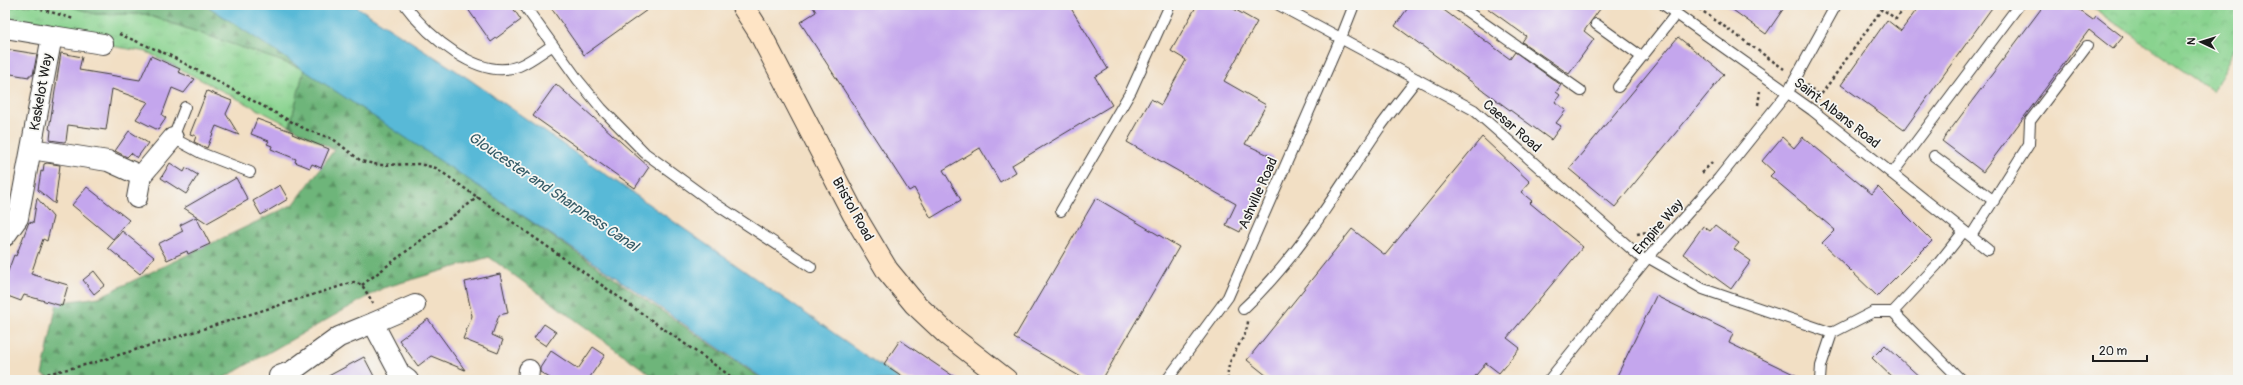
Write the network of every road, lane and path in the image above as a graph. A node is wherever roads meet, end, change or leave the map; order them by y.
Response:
1 (405, 5) edge
2 (524, 5) edge
3 (742, 5) edge
4 (1170, 5) edge
5 (1279, 5) edge
6 (1354, 5) edge
7 (1458, 5) edge
8 (1664, 5) edge
9 (1694, 5) edge
10 (1836, 5) edge
11 (1906, 5) edge
12 (2019, 5) edge
13 (5, 6) edge
14 (1676, 14) junction
15 (82, 21) dead end
16 (1596, 24) dead end
17 (5, 28) edge
18 (52, 36) junction
19 (1341, 38) junction
20 (110, 39) joint
21 (553, 45) junction
22 (2087, 46) dead end
23 (1642, 57) junction
24 (1796, 78) junction
25 (1417, 79) junction
26 (1618, 87) dead end
27 (1760, 90) dead end
28 (1581, 91) dead end
29 (1788, 92) junction
30 (185, 107) dead end
31 (1754, 110) dead end
32 (172, 138) junction
33 (31, 149) junction
34 (1934, 156) dead end
35 (1714, 158) dead end
36 (250, 172) dead end
37 (1892, 174) junction
38 (141, 176) junction
39 (1697, 180) dead end
40 (478, 197) junction
41 (137, 198) dead end
42 (1994, 201) junction
43 (1061, 211) dead end
44 (1653, 231) dead end
45 (1967, 233) junction
46 (1634, 234) dead end
47 (5, 236) edge
48 (1988, 250) dead end
49 (1647, 259) junction
50 (811, 267) dead end
51 (362, 285) junction
52 (415, 305) dead end
53 (1243, 309) joint
54 (1893, 312) junction
55 (377, 321) junction
56 (1832, 333) junction
57 (280, 376) dead end
58 (38, 380) edge
59 (408, 380) edge
60 (736, 380) edge
61 (1006, 380) edge
62 (1166, 380) edge
63 (1228, 380) edge
64 (1549, 380) edge
65 (1820, 380) edge
66 (1961, 380) edge

1 - 21 lane
2 - 21 lane
3 - 61 street, Bristol Road
4 - 43 lane
5 - 19 lane, Caesar Road
6 - 19 lane, Ashville Road
7 - 28 lane
8 - 14 lane, Saint Albans Road
9 - 24 path
10 - 24 lane, Empire Way
11 - 24 path
12 - 37 lane
13 - 15 path
14 - 23 lane
14 - 29 lane, Saint Albans Road
16 - 23 lane
17 - 18 street, Kaskelot Way
18 - 20 street, Kaskelot Way
18 - 33 street, Kaskelot Way
19 - 25 lane, Caesar Road
19 - 62 lane, Ashville Road
20 - 40 path
21 - 50 lane
22 - 42 lane
23 - 26 lane
24 - 29 lane, Empire Way
25 - 49 lane, Caesar Road
25 - 53 lane
27 - 31 path
29 - 37 lane, Saint Albans Road
29 - 49 lane, Empire Way
30 - 32 lane
32 - 36 lane
32 - 38 street
33 - 38 street, Kaskelot Way
33 - 47 street, Kaskelot Way
34 - 42 lane
35 - 39 path
37 - 45 lane, Saint Albans Road
38 - 41 street
40 - 51 path
40 - 60 path
42 - 45 lane
44 - 46 path
45 - 48 lane, Saint Albans Road
45 - 54 lane
49 - 56 lane, Caesar Road
49 - 64 lane, Empire Way
51 - 55 path
51 - 58 path
52 - 55 street
53 - 63 path
54 - 56 lane
54 - 66 lane
55 - 57 street
55 - 59 street
56 - 65 lane

